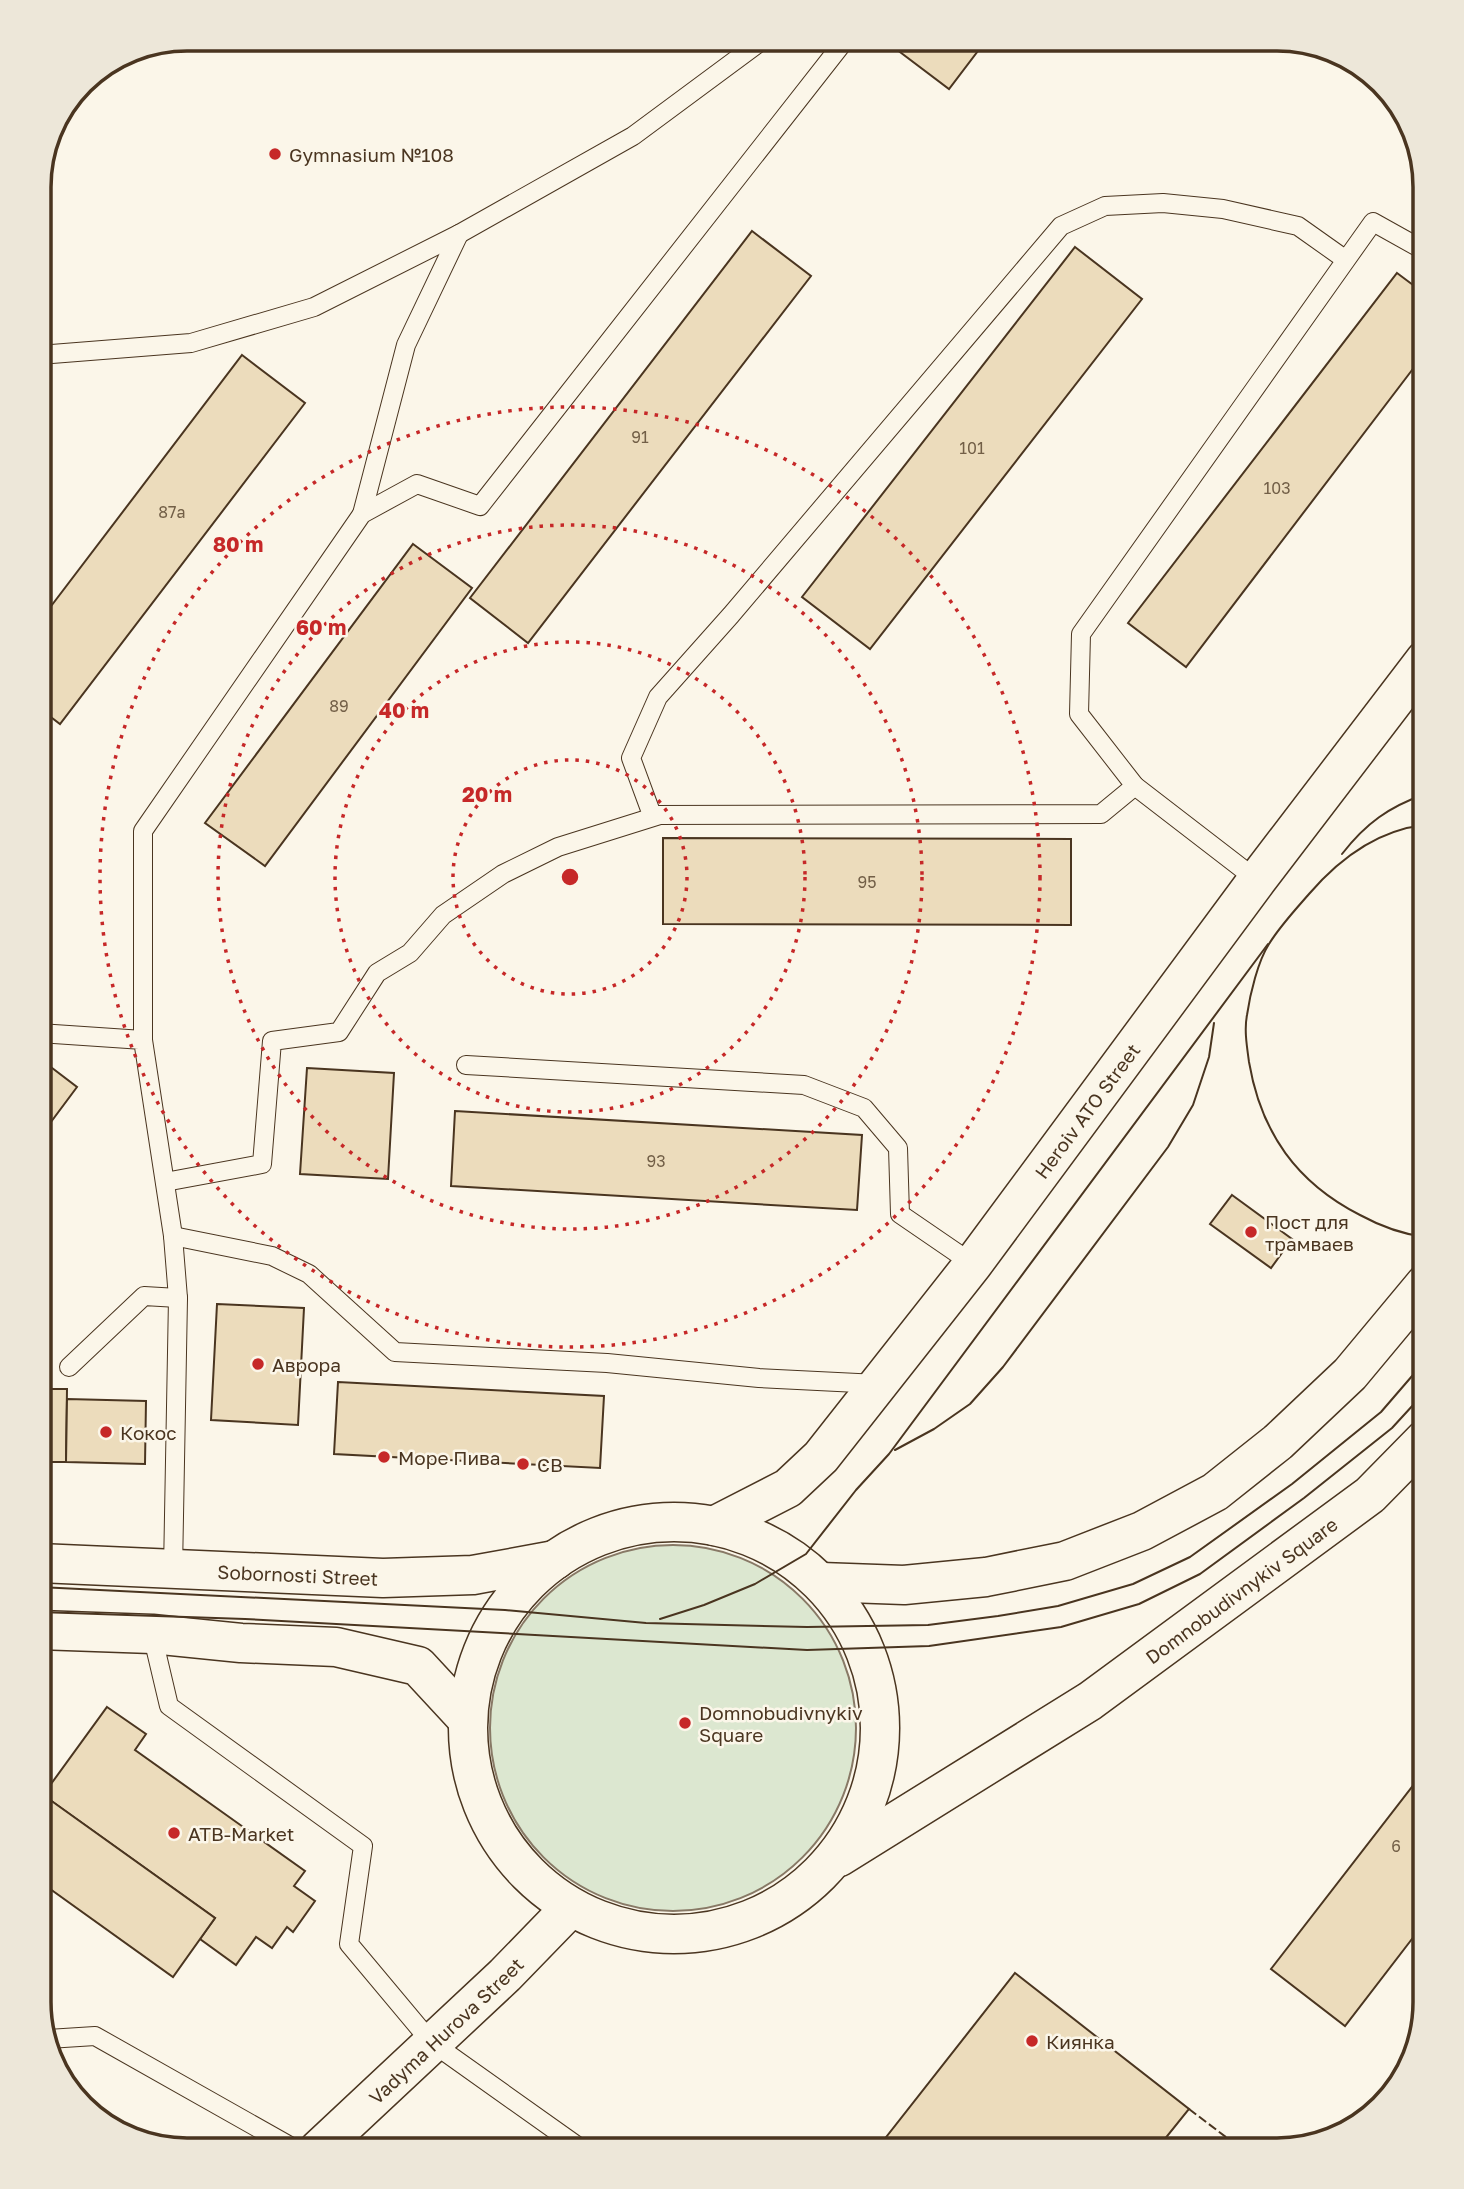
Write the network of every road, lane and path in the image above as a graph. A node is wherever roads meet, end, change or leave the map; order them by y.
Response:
1 (748, 51) edge
2 (837, 51) edge
3 (459, 234) junction
4 (1413, 244) edge
5 (1346, 260) junction
6 (51, 354) edge
7 (362, 514) junction
8 (1413, 677) edge
9 (1135, 786) junction
10 (660, 816) junction
11 (1257, 880) junction
12 (51, 1034) edge
13 (143, 1040) junction
14 (466, 1065) dead end
15 (164, 1182) junction
16 (173, 1236) junction
17 (973, 1264) junction
18 (178, 1298) junction
19 (1413, 1299) edge
20 (69, 1367) dead end
21 (878, 1384) junction
22 (1413, 1452) edge
23 (714, 1526) junction
24 (555, 1560) junction
25 (51, 1564) edge
26 (173, 1570) junction
27 (821, 1582) junction
28 (51, 1630) edge
29 (152, 1634) junction
30 (468, 1720) junction
31 (832, 1861) junction
32 (571, 1907) junction
33 (56, 2039) edge
34 (432, 2042) junction
35 (277, 2138) edge
36 (331, 2138) edge
37 (566, 2138) edge

1 - 3 lane
2 - 7 lane
3 - 6 lane
3 - 7 lane
4 - 5 lane
5 - 9 lane
5 - 10 lane
7 - 13 lane
8 - 11 main road, Heroiv ATO Street
9 - 10 lane
9 - 11 lane
10 - 15 lane
11 - 17 main road, Heroiv ATO Street
12 - 13 lane
13 - 15 lane
14 - 17 lane
15 - 16 lane
16 - 18 lane
16 - 21 lane
17 - 21 main road, Heroiv ATO Street
18 - 20 lane
18 - 26 lane
19 - 27 main road
21 - 23 main road, Heroiv ATO Street
22 - 31 main road, Domnobudivnykiv Square
23 - 24 main road, Domnobudivnykiv Square
23 - 27 main road, Domnobudivnykiv Square
24 - 26 main road, Sobornosti Street
24 - 30 main road, Domnobudivnykiv Square
25 - 26 main road, Sobornosti Street
27 - 31 main road, Domnobudivnykiv Square
28 - 29 main road
29 - 30 main road
29 - 34 lane
30 - 32 main road, Domnobudivnykiv Square
31 - 32 main road, Domnobudivnykiv Square
32 - 34 main road, Vadyma Hurova Street
33 - 35 lane
34 - 36 main road, Vadyma Hurova Street
34 - 37 lane

